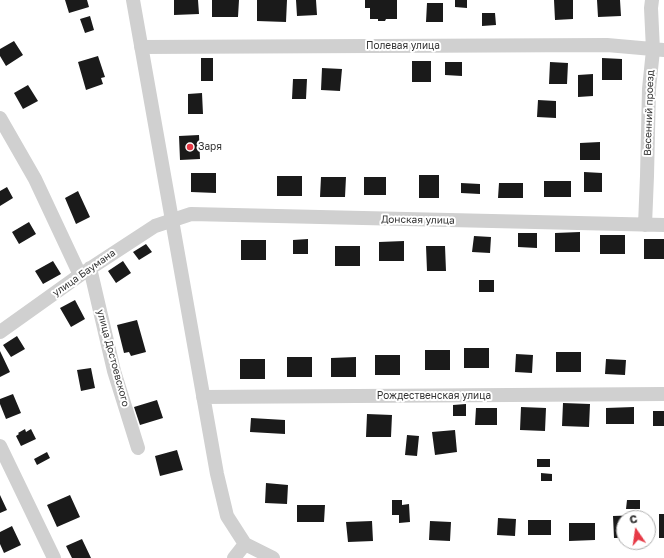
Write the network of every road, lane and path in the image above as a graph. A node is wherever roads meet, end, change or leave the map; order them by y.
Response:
1 (133, 0) edge
2 (652, 0) edge
3 (141, 47) junction
4 (658, 50) edge
5 (0, 118) edge
6 (172, 219) junction
7 (644, 225) junction
8 (664, 225) edge
9 (85, 272) junction
10 (0, 332) edge
11 (664, 394) edge
12 (203, 397) junction
13 (0, 446) edge
14 (138, 448) dead end
15 (245, 544) junction
16 (54, 558) edge
17 (234, 558) edge
18 (272, 558) edge

1 - 3 street
2 - 4 street, Весенний проезд
3 - 4 street, Полевая улица
3 - 6 street
4 - 7 street, Весенний проезд
5 - 9 street, улица Достоевского
6 - 7 street, Донская улица
6 - 9 street, улица Баумана
6 - 12 street
7 - 8 street, Донская улица
9 - 10 street, улица Баумана
9 - 14 street, улица Достоевского
11 - 12 street, Рождественская улица
12 - 15 street
13 - 16 street
15 - 17 street
15 - 18 street

